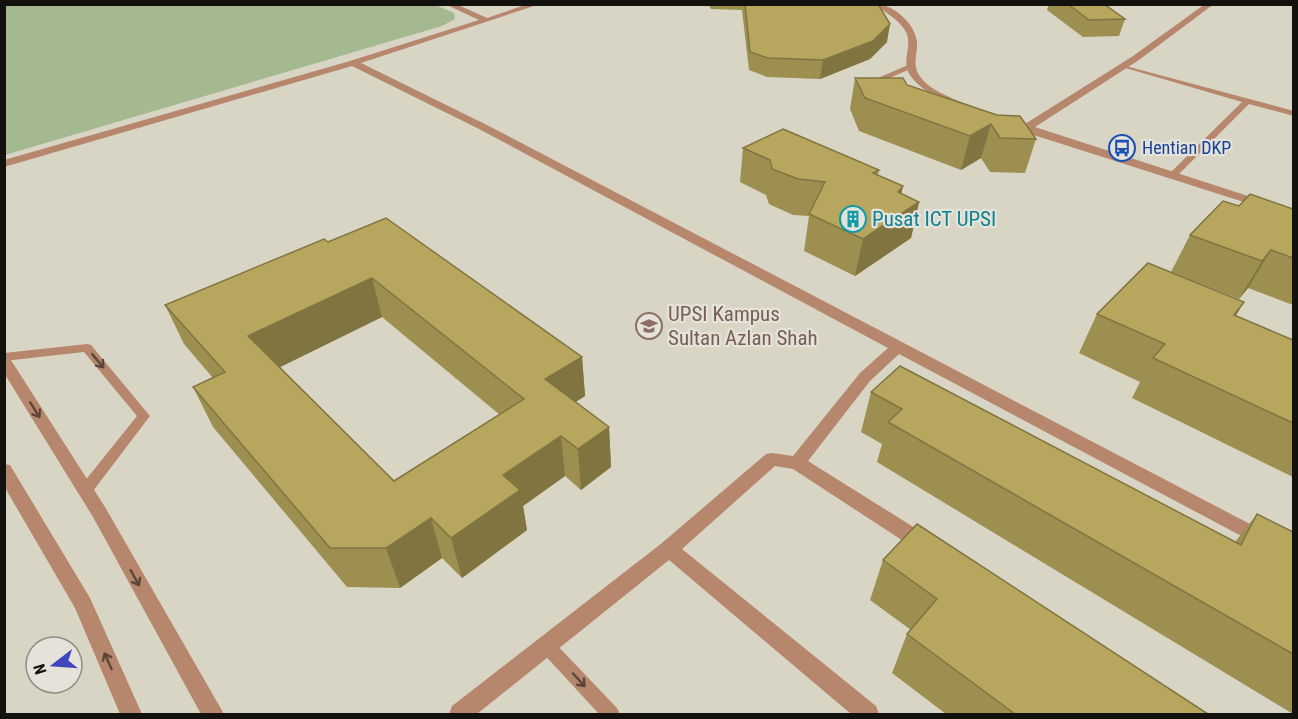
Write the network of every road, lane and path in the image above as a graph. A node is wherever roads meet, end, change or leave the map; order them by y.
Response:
1 (448, 4) edge
2 (537, 4) edge
3 (878, 4) edge
4 (1211, 4) edge
5 (486, 20) junction
6 (353, 63) junction
7 (1124, 66) junction
8 (911, 67) junction
9 (857, 90) edge
10 (1246, 100) junction
11 (981, 112) edge
12 (1293, 114) edge
13 (1003, 120) edge
14 (1021, 132) junction
15 (4, 164) edge
16 (1172, 176) junction
17 (1293, 215) edge
18 (898, 347) junction
19 (4, 359) edge
20 (797, 463) junction
21 (4, 470) edge
22 (85, 491) junction
23 (669, 549) junction
24 (938, 553) edge
25 (1293, 556) edge
26 (547, 646) junction
27 (463, 713) edge
28 (131, 714) edge
29 (213, 714) edge
30 (610, 714) edge
31 (868, 714) edge

1 - 5 street
2 - 5 street
3 - 8 street
4 - 7 street
5 - 6 street
6 - 15 street
6 - 18 street
7 - 10 lane
7 - 14 street
8 - 9 lane
8 - 11 street
10 - 12 lane
10 - 16 lane
13 - 14 street
14 - 16 street
16 - 17 street
18 - 20 street
18 - 25 street
19 -> 22 street
19 -> 22 lane
20 - 23 street
20 - 24 street
28 -> 21 street
22 -> 29 street
23 - 26 street
23 - 31 street
26 - 27 street
26 -> 30 lane

